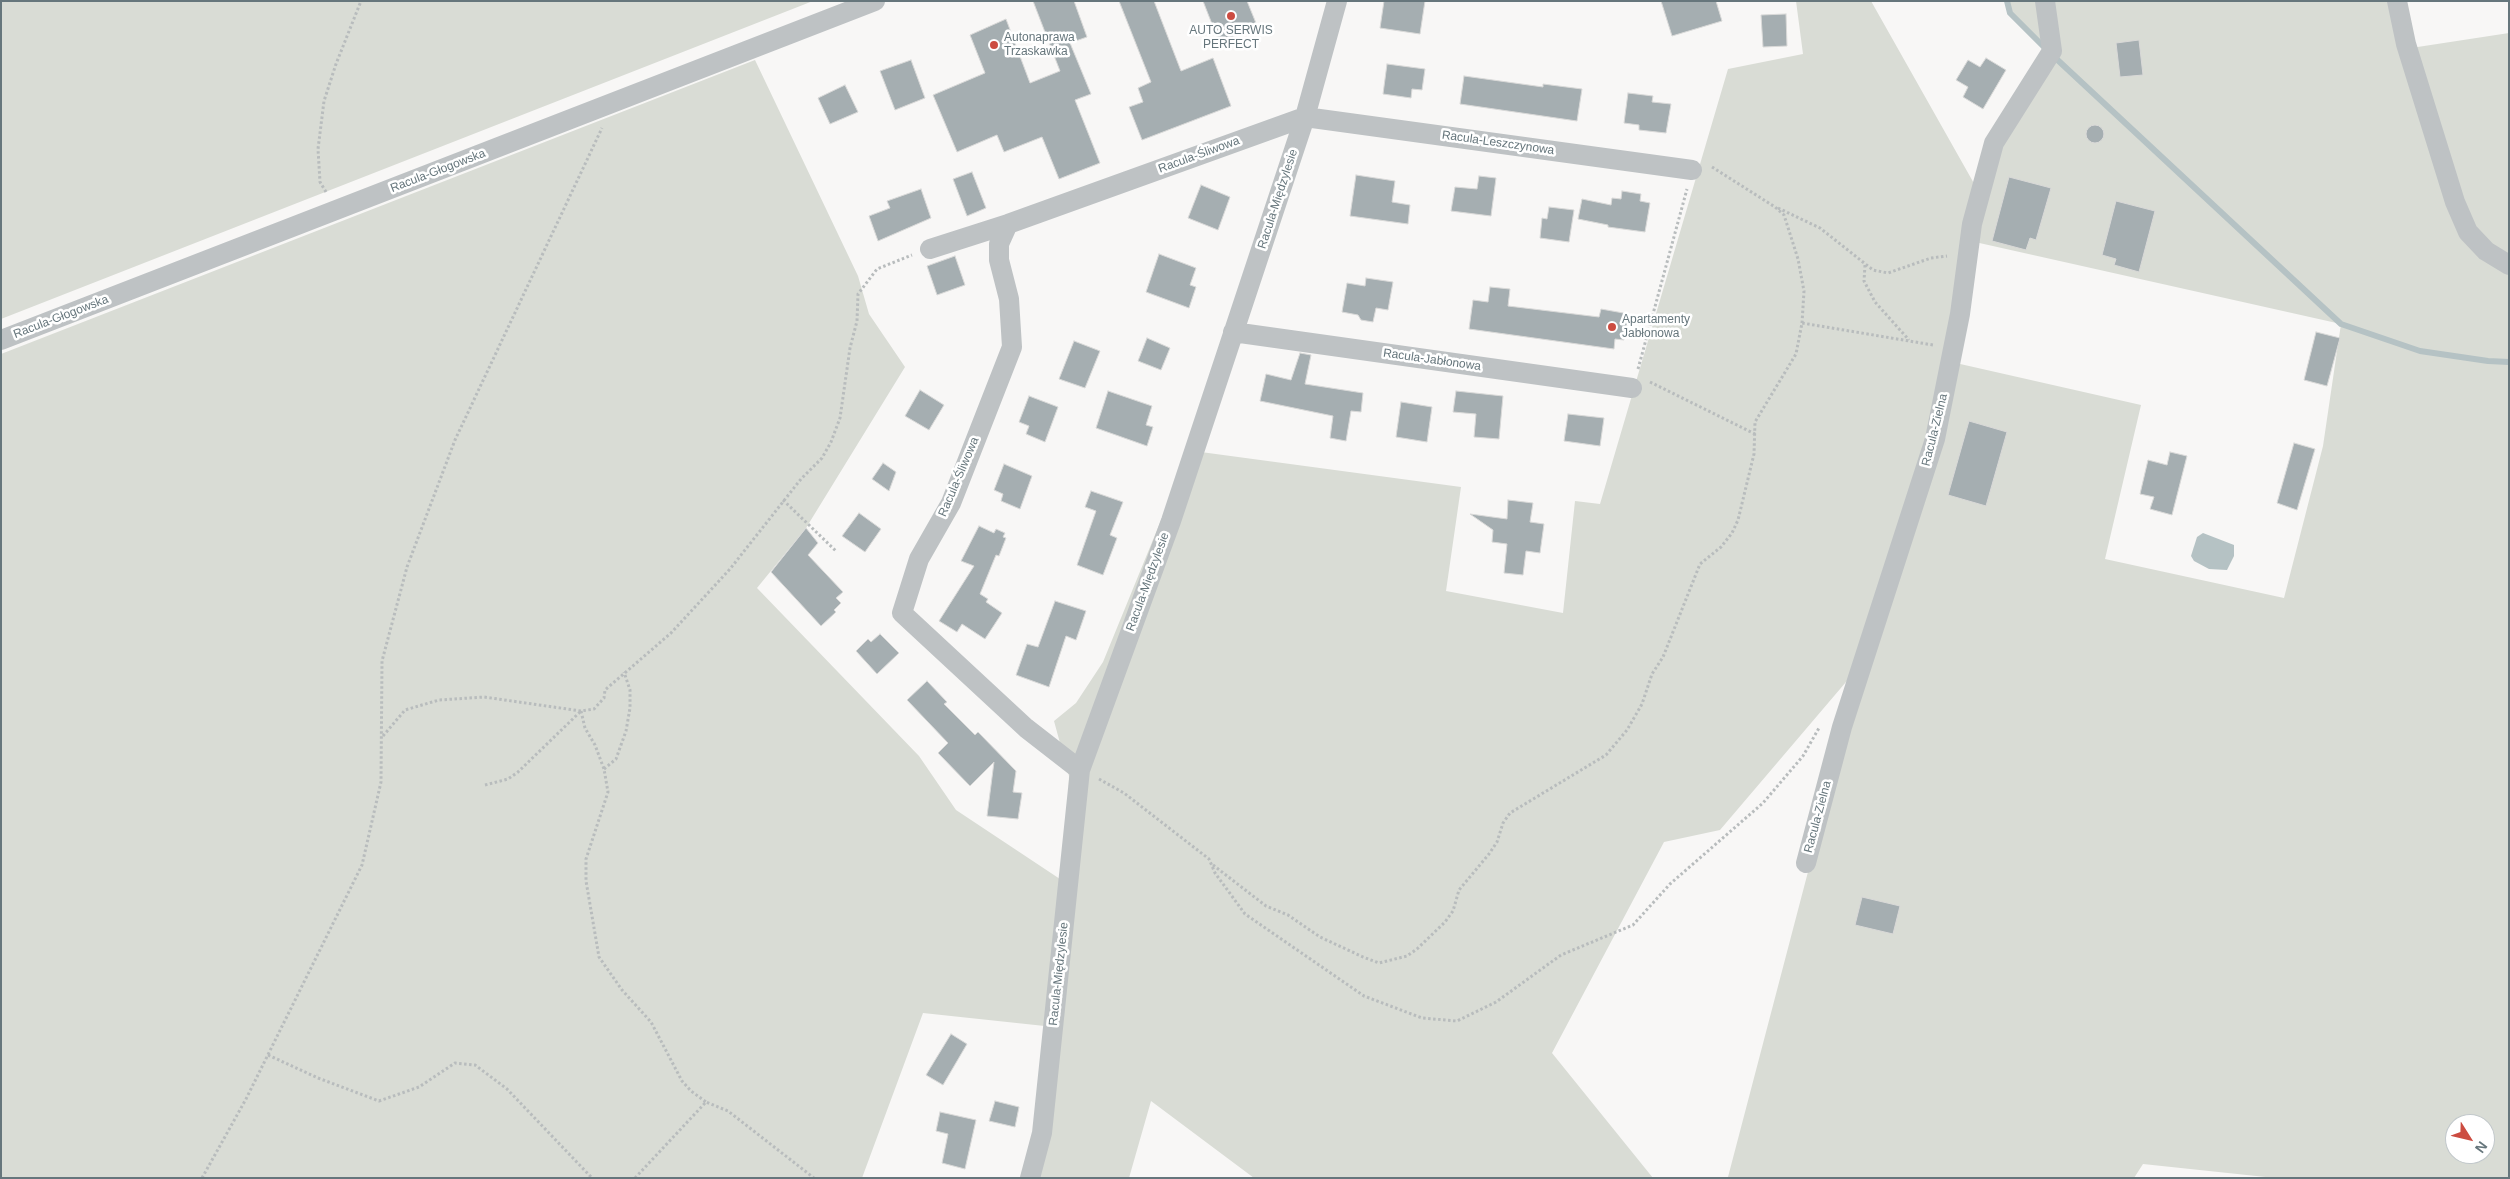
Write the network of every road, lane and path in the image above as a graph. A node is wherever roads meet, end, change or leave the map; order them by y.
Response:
1 (361, 1) edge
2 (875, 1) edge
3 (1336, 1) edge
4 (2045, 1) edge
5 (2397, 1) edge
6 (614, 103) junction
7 (1305, 117) junction
8 (1692, 170) junction
9 (1775, 206) junction
10 (335, 211) junction
11 (1008, 224) junction
12 (930, 249) joint
13 (1967, 261) junction
14 (1865, 264) junction
15 (2509, 265) edge
16 (1802, 323) junction
17 (1233, 332) junction
18 (1, 340) edge
19 (1909, 340) junction
20 (1953, 350) junction
21 (1633, 383) junction
22 (1755, 434) junction
23 (783, 500) junction
24 (838, 552) dead end
25 (624, 672) junction
26 (581, 711) junction
27 (1821, 725) dead end
28 (383, 736) junction
29 (604, 770) junction
30 (1080, 770) junction
31 (486, 785) dead end
32 (1806, 863) dead end
33 (1213, 865) junction
34 (268, 1055) junction
35 (706, 1102) junction
36 (202, 1178) edge
37 (592, 1178) edge
38 (635, 1178) edge
39 (814, 1178) edge
40 (1030, 1178) edge

1 - 10 path
2 - 6 street, Racula-Głogowska
3 - 7 street, Racula-Międzylesie
4 - 13 street, Racula-Zielna
5 - 15 street
6 - 10 street, Racula-Głogowska
6 - 28 path
7 - 8 street, Racula-Leszczynowa
7 - 11 street, Racula-Śliwowa
7 - 17 street, Racula-Międzylesie
8 - 9 path
8 - 21 path
9 - 14 path
9 - 16 path
10 - 18 street, Racula-Głogowska
11 - 12 street, Racula-Śliwowa
11 - 30 street, Racula-Śliwowa
12 - 23 path
13 - 14 path
13 - 20 street, Racula-Zielna
14 - 19 path
16 - 19 path
16 - 22 path
17 - 21 street, Racula-Jabłonowa
17 - 30 street, Racula-Międzylesie
19 - 20 path
20 - 32 street, Racula-Zielna
21 - 22 path
22 - 33 path
23 - 24 path
23 - 25 path
25 - 26 path
25 - 29 path
26 - 28 path
26 - 29 path
26 - 31 path
27 - 33 path
28 - 34 path
29 - 35 path
30 - 33 path
30 - 40 street, Racula-Międzylesie
34 - 36 path
34 - 37 path
35 - 38 path
35 - 39 path

